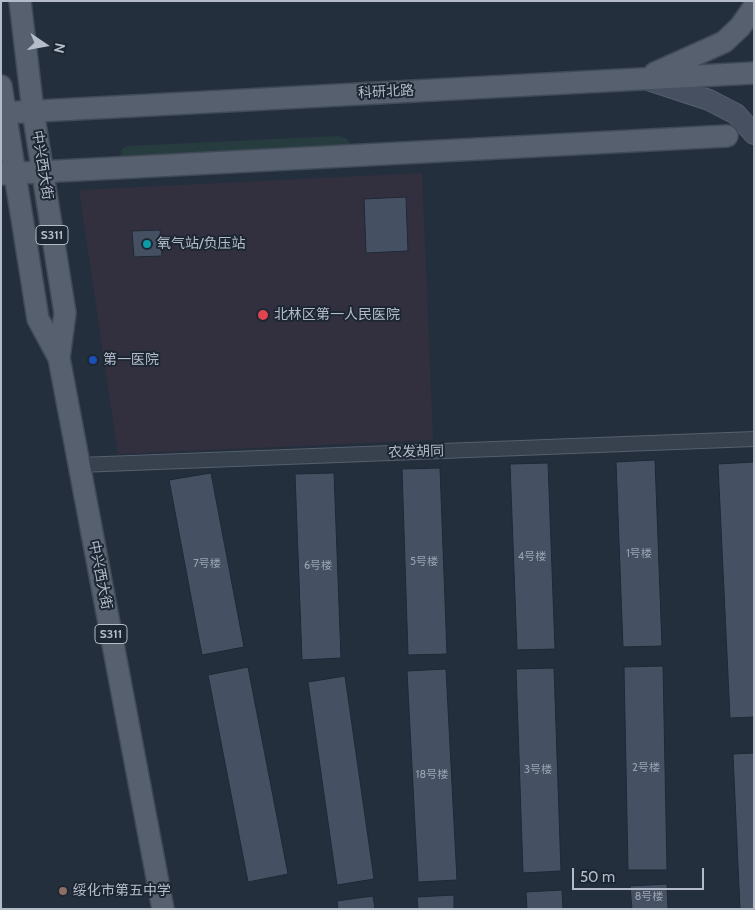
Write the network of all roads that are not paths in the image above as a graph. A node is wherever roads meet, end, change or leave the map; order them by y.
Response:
1 (20, 1) edge
2 (754, 7) edge
3 (754, 73) edge
4 (644, 78) junction
5 (1, 86) edge
6 (14, 112) edge
7 (754, 134) edge
8 (728, 136) dead end
9 (43, 172) junction
10 (8, 174) edge
11 (59, 358) junction
12 (754, 439) edge
13 (79, 465) junction
14 (163, 909) edge

1 - 6 main road, 中兴西大街
2 - 4 main road
3 - 4 main road, 科研北路
4 - 6 main road, 科研北路
4 - 7 main road
5 - 6 main road, 中兴西大街
6 - 9 main road, 中兴西大街 / S311
6 - 10 main road, 中兴西大街
8 - 9 main road
9 - 10 main road
9 - 11 main road, 中兴西大街 / S311
10 - 11 main road, 中兴西大街
11 - 13 main road, 中兴西大街 / S311
12 - 13 street, 农发胡同
13 - 14 main road, 中兴西大街 / S311

